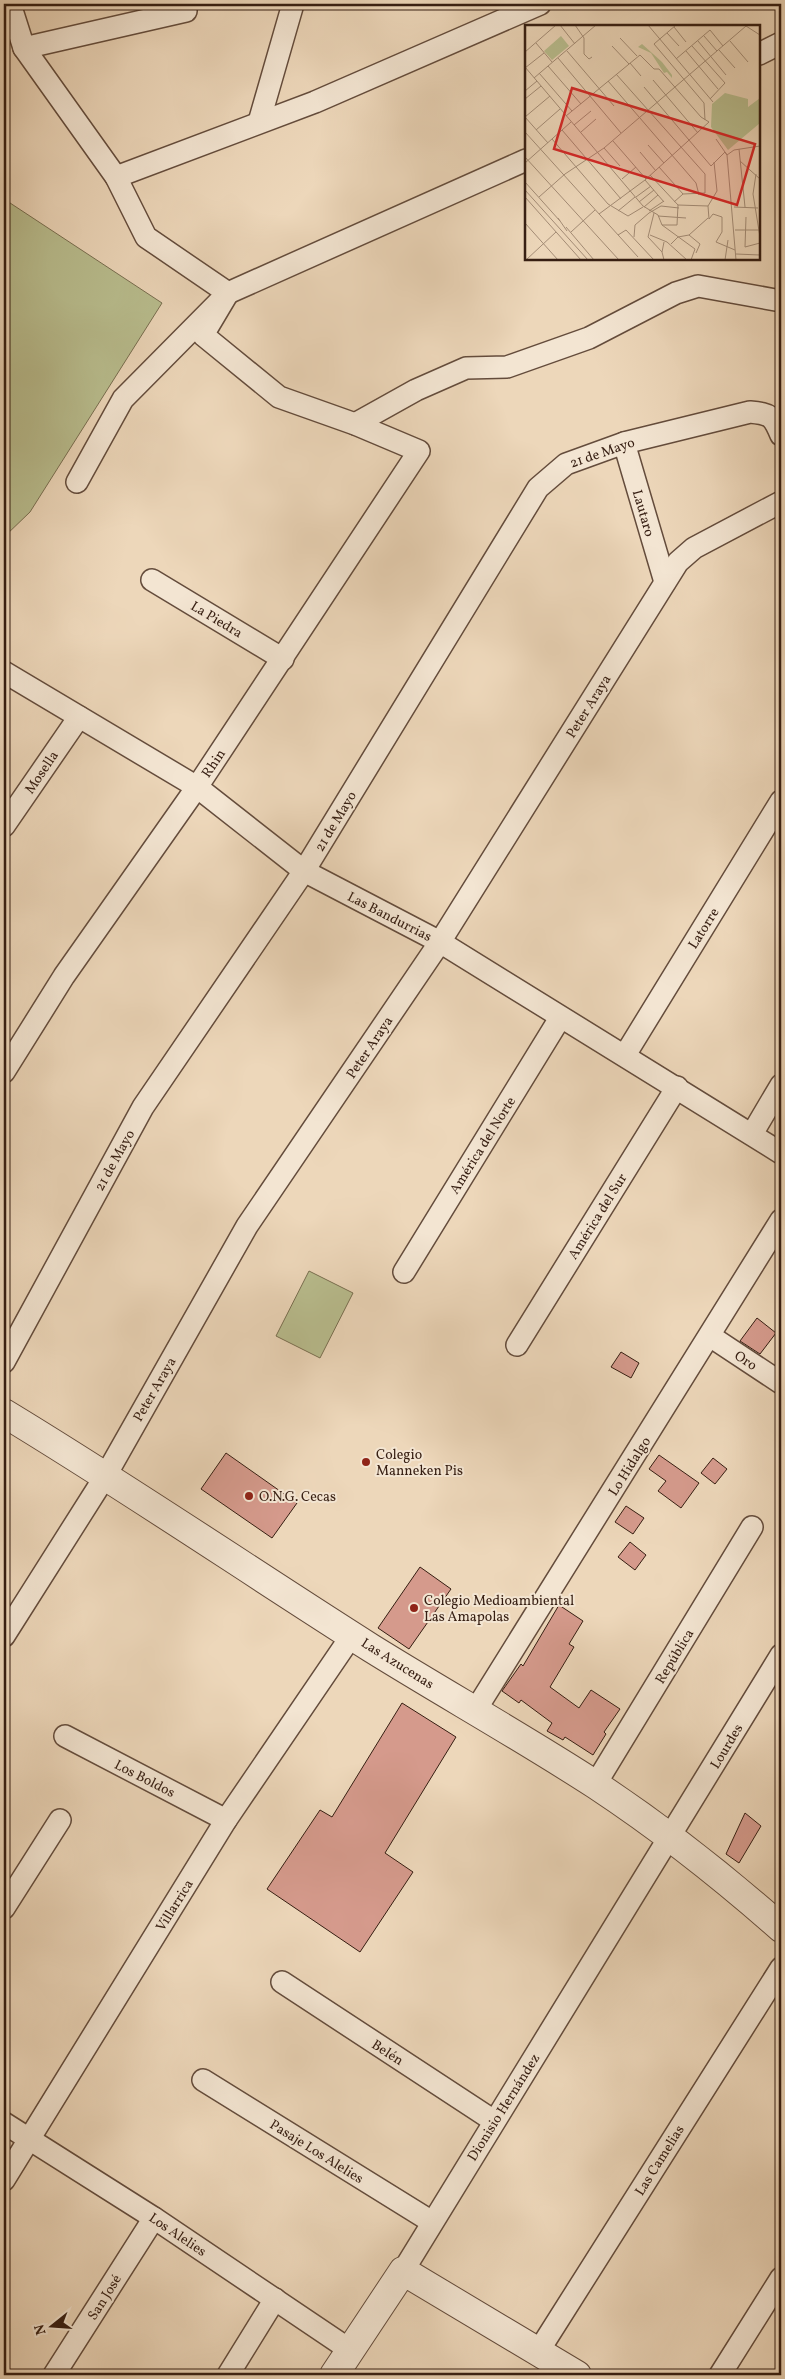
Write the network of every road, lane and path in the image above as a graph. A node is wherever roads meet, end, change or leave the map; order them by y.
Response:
1 (10, 4) edge
2 (293, 4) edge
3 (540, 4) edge
4 (186, 11) dead end
5 (15, 37) edge
6 (781, 44) edge
7 (760, 54) edge
8 (259, 122) junction
9 (525, 160) edge
10 (116, 176) junction
11 (228, 293) junction
12 (781, 301) edge
13 (355, 424) junction
14 (781, 435) edge
15 (624, 444) junction
16 (77, 482) dead end
17 (781, 502) edge
18 (152, 580) dead end
19 (664, 582) junction
20 (283, 658) junction
21 (4, 672) edge
22 (79, 717) junction
23 (197, 787) junction
24 (781, 801) edge
25 (4, 826) edge
26 (304, 871) junction
27 (440, 942) junction
28 (560, 1018) junction
29 (625, 1054) junction
30 (4, 1072) edge
31 (781, 1085) edge
32 (677, 1087) junction
33 (752, 1134) junction
34 (781, 1153) edge
35 (781, 1220) edge
36 (404, 1272) dead end
37 (710, 1336) junction
38 (517, 1345) dead end
39 (4, 1362) edge
40 (781, 1383) edge
41 (4, 1413) edge
42 (106, 1475) junction
43 (752, 1527) dead end
44 (352, 1635) junction
45 (4, 1636) edge
46 (781, 1655) edge
47 (475, 1711) junction
48 (65, 1736) dead end
49 (596, 1785) junction
50 (60, 1820) dead end
51 (226, 1820) junction
52 (670, 1836) junction
53 (4, 1908) edge
54 (781, 1928) edge
55 (781, 1968) edge
56 (282, 1982) dead end
57 (203, 2080) dead end
58 (494, 2121) junction
59 (4, 2123) edge
60 (30, 2140) junction
61 (4, 2180) edge
62 (154, 2218) junction
63 (432, 2222) junction
64 (403, 2270) junction
65 (781, 2278) edge
66 (275, 2299) junction
67 (350, 2350) junction
68 (538, 2352) junction
69 (54, 2375) edge
70 (228, 2375) edge
71 (334, 2375) edge
72 (577, 2375) edge
73 (720, 2375) edge

1 - 5 street
2 - 8 street
3 - 8 street
4 - 5 street
5 - 10 street
6 - 7 street
8 - 10 street
9 - 11 street
10 - 11 street
11 - 13 street
11 - 16 street
12 - 13 street
13 - 20 street, Rhin
14 - 15 street, 21 de Mayo
15 - 19 street, Lautaro
15 - 26 street, 21 de Mayo
17 - 19 street, Peter Araya
18 - 20 street, La Piedra
19 - 27 street, Peter Araya
20 - 23 street, Rhin
21 - 22 street, Las Bandurrias
22 - 23 street, Las Bandurrias
22 - 25 street, Mosella
23 - 26 street, Las Bandurrias
23 - 30 street, Rhin
24 - 29 street, Latorre
26 - 27 street, Las Bandurrias
26 - 39 street, 21 de Mayo
27 - 28 street, Las Bandurrias
27 - 42 street, Peter Araya
28 - 29 street, Las Bandurrias
28 - 36 street, América del Norte
29 - 32 street, Las Bandurrias
31 - 33 street
32 - 33 street, Las Bandurrias
32 - 38 street, América del Sur
33 - 34 street, Las Bandurrias
35 - 37 street, Lo Hidalgo
37 - 40 street, Oro
37 - 47 street, Lo Hidalgo
41 - 42 street, Las Azucenas
42 - 44 street, Las Azucenas
42 - 45 street, Peter Araya
43 - 49 street, República
44 - 47 street, Las Azucenas
44 - 51 street, Villarrica
46 - 52 street, Lourdes
47 - 49 street, Las Azucenas
48 - 51 street, Los Boldos
49 - 52 street, Las Azucenas
50 - 53 street
51 - 60 street, Villarrica
52 - 54 street, Las Azucenas
52 - 58 street, Dionisio Hernández
55 - 68 street, Las Camelias
56 - 58 street, Belén
57 - 63 street, Pasaje Los Alelies
58 - 63 street, Dionisio Hernández
59 - 60 street, Los Alelies
60 - 61 street, Villarrica
60 - 62 street, Los Alelies
62 - 66 street, Los Alelies
62 - 69 street, San José
63 - 64 street, Dionisio Hernández
64 - 67 street, Dionisio Hernández
64 - 68 street
65 - 73 street
66 - 67 street, Los Alelies
66 - 70 street
67 - 71 street, Dionisio Hernández
68 - 72 street

